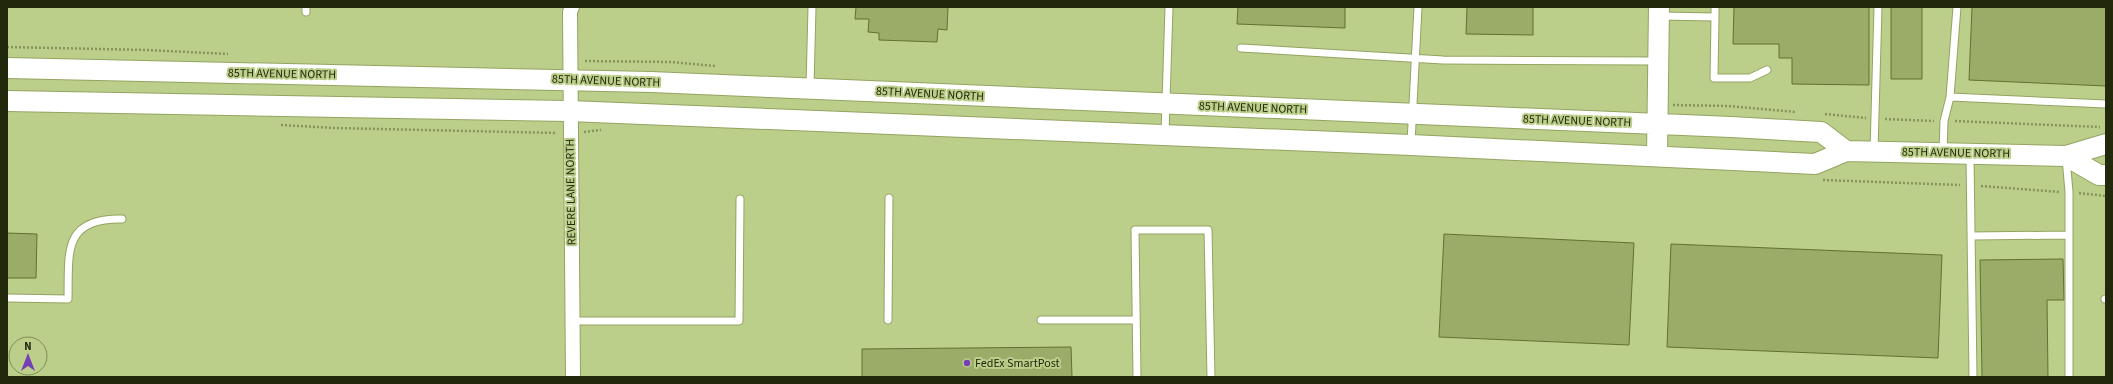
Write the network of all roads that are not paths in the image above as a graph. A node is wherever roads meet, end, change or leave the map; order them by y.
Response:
1 (572, 7) edge
2 (812, 7) edge
3 (1169, 7) edge
4 (1418, 7) edge
5 (1715, 7) edge
6 (1878, 7) edge
7 (1957, 7) edge
8 (1659, 12) edge
9 (1715, 17) junction
10 (1241, 48) dead end
11 (1415, 58) junction
12 (1659, 61) junction
13 (7, 68) edge
14 (1767, 70) dead end
15 (570, 80) junction
16 (810, 88) junction
17 (1950, 97) junction
18 (7, 101) edge
19 (1166, 104) junction
20 (2106, 104) edge
21 (570, 111) junction
22 (1412, 114) junction
23 (1658, 124) junction
24 (1165, 135) junction
25 (2106, 144) edge
26 (1411, 145) junction
27 (1846, 151) junction
28 (1874, 152) junction
29 (1943, 153) junction
30 (1970, 154) junction
31 (1657, 156) junction
32 (2066, 156) junction
33 (2106, 175) edge
34 (889, 198) dead end
35 (740, 199) dead end
36 (122, 219) dead end
37 (2069, 234) junction
38 (1971, 236) junction
39 (7, 298) edge
40 (888, 320) dead end
41 (1041, 320) dead end
42 (1136, 320) junction
43 (572, 322) junction
44 (573, 377) edge
45 (1137, 377) edge
46 (1211, 377) edge
47 (1973, 377) edge
48 (2069, 377) edge

1 - 15 street, REVERE LANE NORTH
2 - 16 lane
3 - 19 lane
4 - 11 lane
5 - 9 lane
6 - 28 lane
7 - 17 lane
8 - 9 lane
8 - 12 main road
9 - 14 lane
10 - 11 lane
11 - 12 lane
11 - 22 lane
12 - 23 main road
13 - 15 main road, 85TH AVENUE NORTH
15 - 16 main road, 85TH AVENUE NORTH
15 - 21 street, REVERE LANE NORTH
16 - 19 main road, 85TH AVENUE NORTH
17 - 20 lane
17 - 29 lane
18 - 21 main road, 85TH AVENUE NORTH
19 - 22 main road, 85TH AVENUE NORTH
19 - 24 lane
21 - 24 main road, 85TH AVENUE NORTH
21 - 43 street, REVERE LANE NORTH
22 - 23 main road, 85TH AVENUE NORTH
22 - 26 lane
23 - 27 main road, 85TH AVENUE NORTH
23 - 31 main road
24 - 26 main road, 85TH AVENUE NORTH
25 - 32 main road, 85TH AVENUE NORTH
26 - 31 main road, 85TH AVENUE NORTH
27 - 28 main road, 85TH AVENUE NORTH
27 - 31 main road, 85TH AVENUE NORTH
28 - 29 main road, 85TH AVENUE NORTH
29 - 30 main road, 85TH AVENUE NORTH
30 - 32 main road, 85TH AVENUE NORTH
30 - 38 lane
32 - 33 main road, 85TH AVENUE NORTH
32 - 37 lane
34 - 40 lane
35 - 43 lane
36 - 39 lane
37 - 38 lane
37 - 48 lane
38 - 47 lane
41 - 42 lane
42 - 45 lane
42 - 46 lane
43 - 44 street, REVERE LANE NORTH

